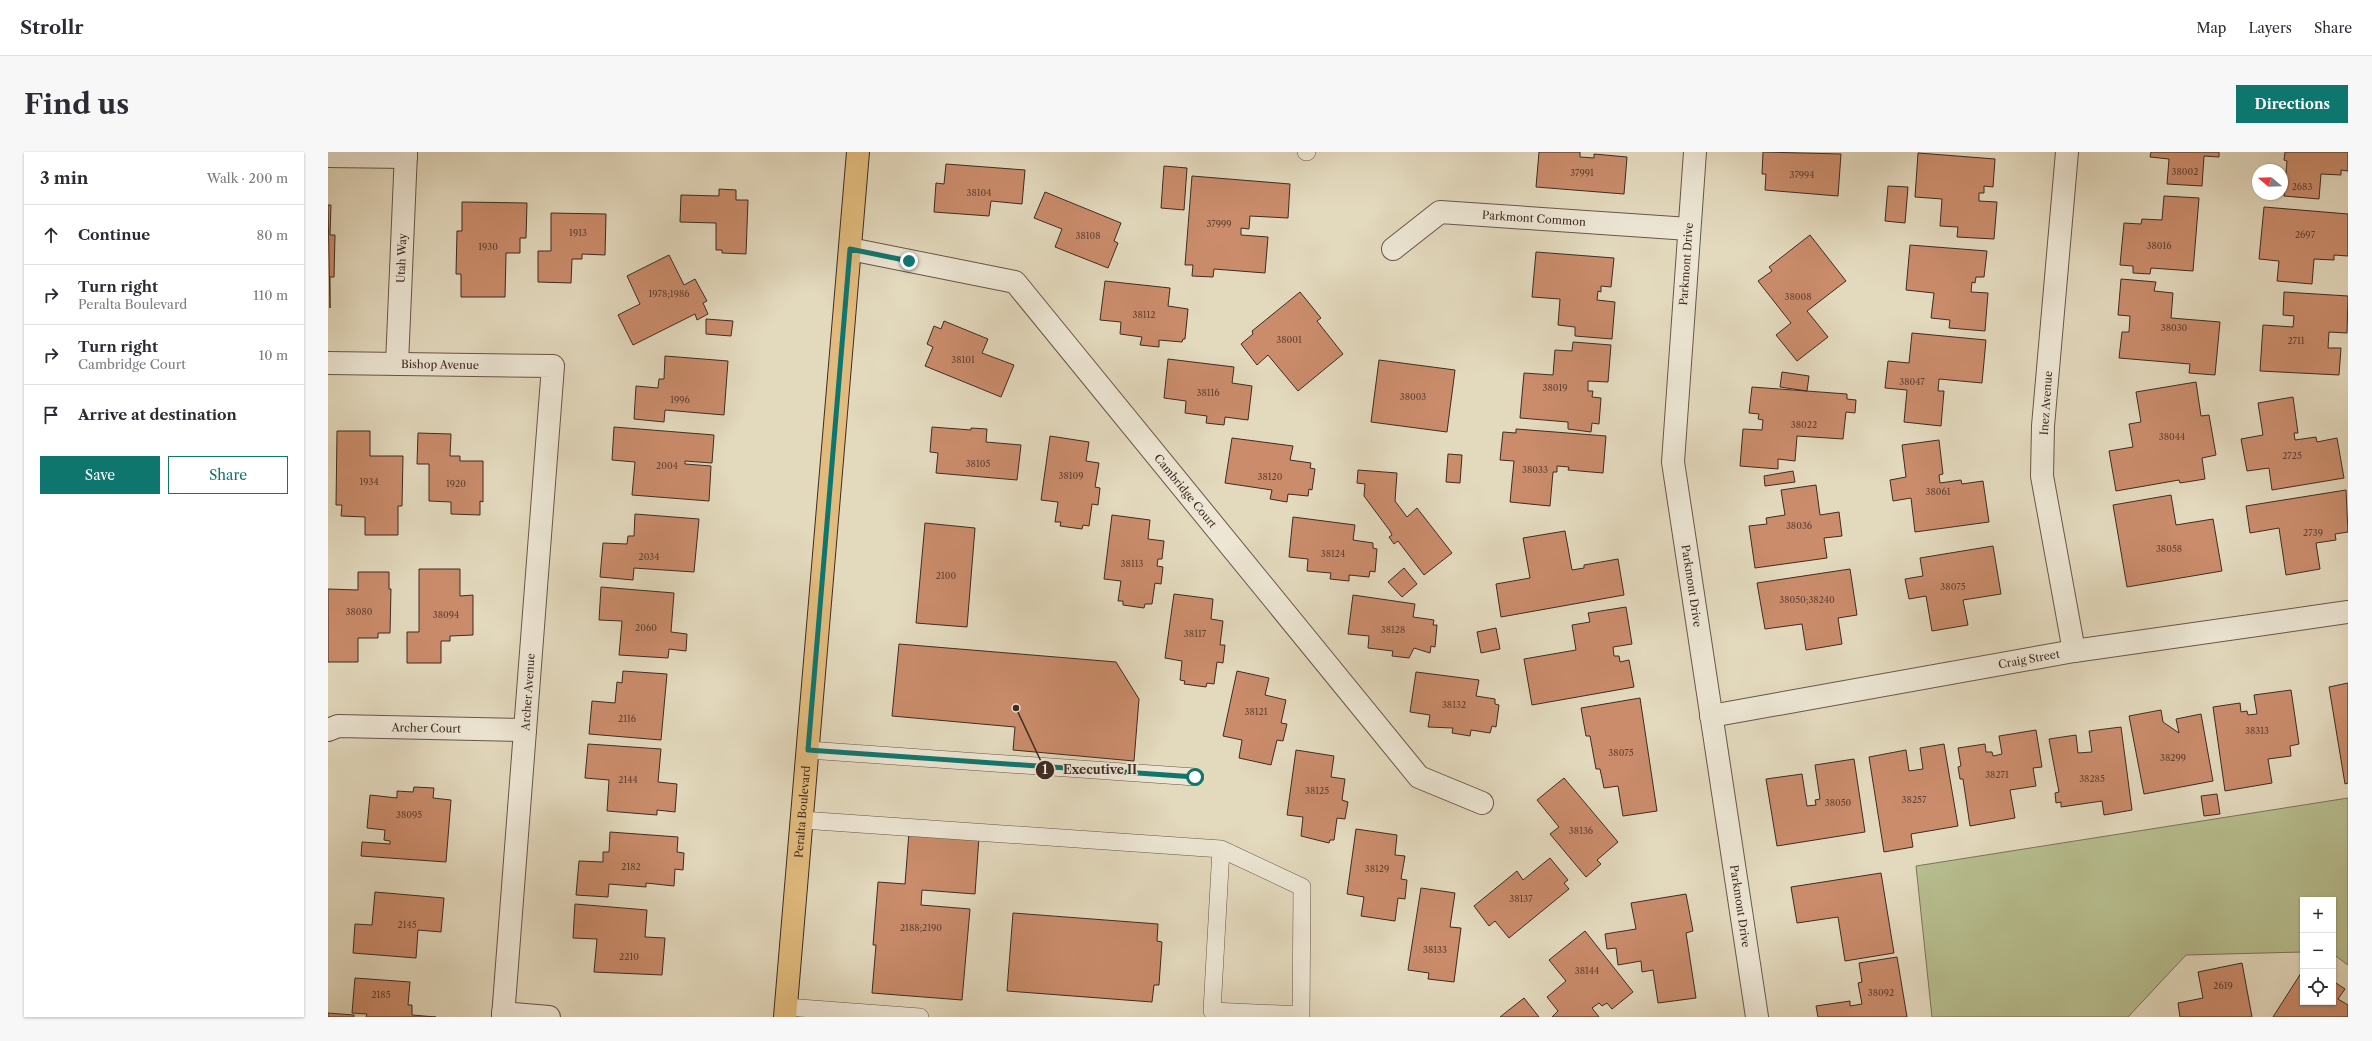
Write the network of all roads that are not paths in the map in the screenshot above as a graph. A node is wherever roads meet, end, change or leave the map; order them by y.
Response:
1 (858, 152) edge
2 (1695, 152) edge
3 (2067, 152) edge
4 (406, 155) edge
5 (328, 156) edge
6 (1689, 229) junction
7 (850, 249) junction
8 (1393, 249) dead end
9 (328, 363) edge
10 (397, 364) junction
11 (552, 366) joint
12 (2348, 612) edge
13 (2074, 651) junction
14 (1711, 716) junction
15 (328, 730) edge
16 (525, 730) junction
17 (808, 750) junction
18 (1195, 777) dead end
19 (1482, 803) dead end
20 (802, 820) junction
21 (1221, 849) junction
22 (786, 1012) edge
23 (503, 1015) edge
24 (549, 1017) edge
25 (920, 1017) edge
26 (1757, 1017) edge

1 - 7 main road, Peralta Boulevard
2 - 6 street, Parkmont Drive
3 - 13 street, Inez Avenue
4 - 5 street
4 - 10 street, Utah Way
6 - 8 street, Parkmont Common
6 - 14 street, Parkmont Drive
7 - 17 main road, Peralta Boulevard
7 - 19 street, Cambridge Court
9 - 10 street, Bishop Avenue
10 - 11 street, Bishop Avenue
11 - 16 street, Archer Avenue
12 - 13 street, Craig Street
13 - 14 street, Craig Street
14 - 26 street, Parkmont Drive
15 - 16 street, Archer Court
16 - 23 street, Archer Avenue
17 - 18 lane
17 - 20 main road, Peralta Boulevard
20 - 21 lane
20 - 22 main road, Peralta Boulevard
21 - 21 lane
22 - 25 lane
23 - 24 street

